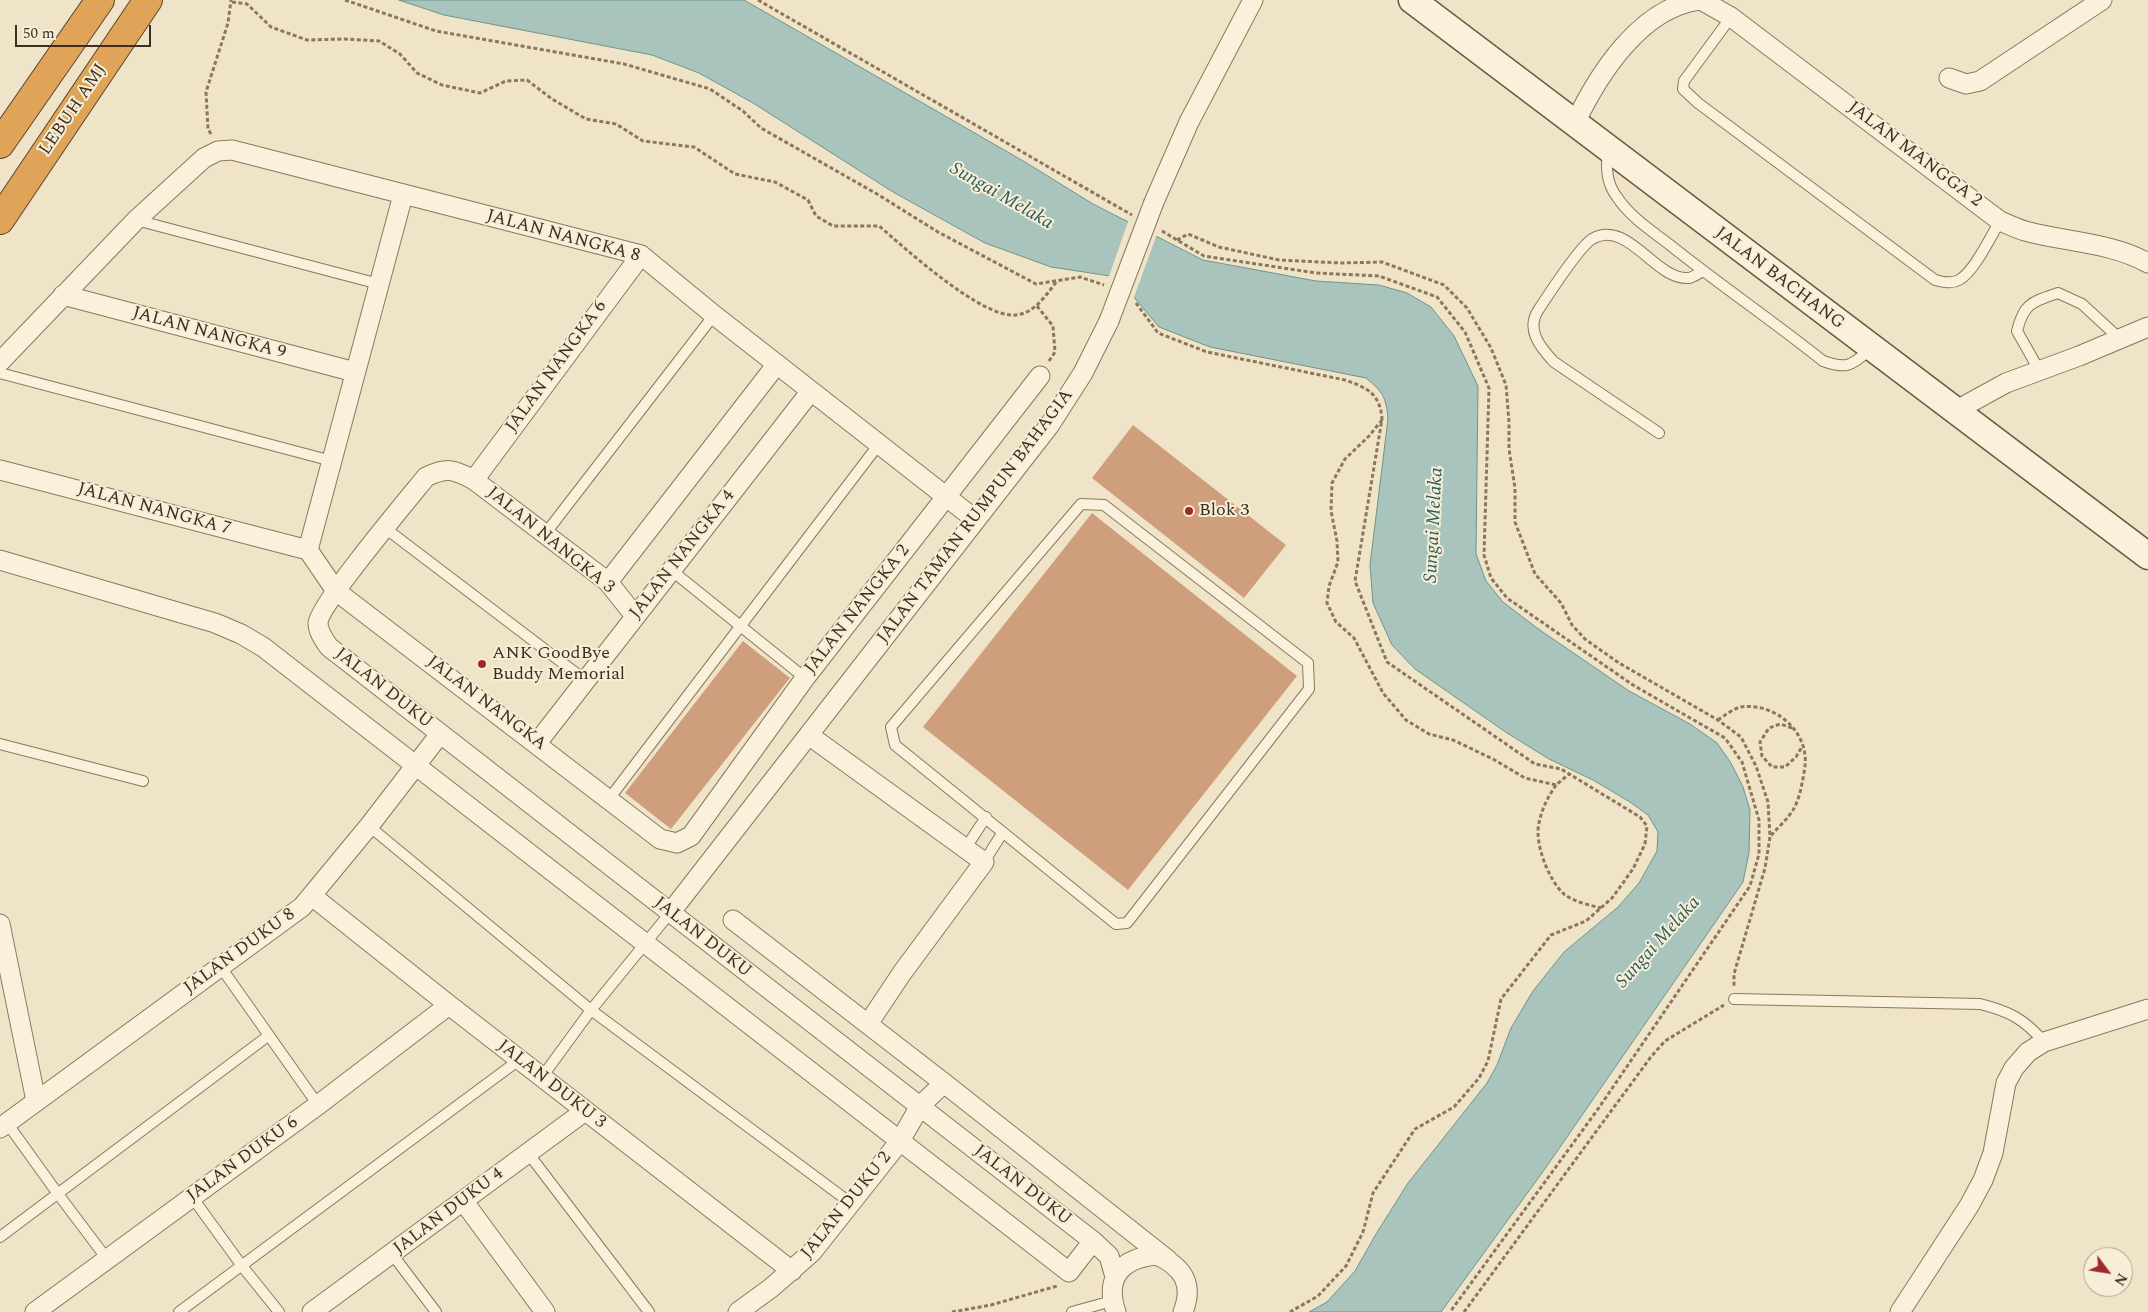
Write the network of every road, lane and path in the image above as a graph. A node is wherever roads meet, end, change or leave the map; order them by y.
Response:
1 (100, 0) edge
2 (148, 0) edge
3 (346, 0) edge
4 (758, 0) edge
5 (1253, 0) edge
6 (1412, 0) edge
7 (1700, 0) edge
8 (2102, 0) edge
9 (231, 1) edge
10 (1731, 17) junction
11 (1949, 78) dead end
12 (1575, 124) junction
13 (0, 144) edge
14 (1608, 148) junction
15 (218, 151) junction
16 (403, 195) junction
17 (1125, 212) dead end
18 (0, 220) edge
19 (136, 220) junction
20 (2000, 221) junction
21 (1159, 230) dead end
22 (1177, 240) junction
23 (641, 255) junction
24 (2148, 263) edge
25 (1703, 272) junction
26 (1057, 281) junction
27 (379, 284) junction
28 (1108, 286) dead end
29 (63, 295) junction
30 (1136, 303) dead end
31 (1037, 306) junction
32 (714, 315) junction
33 (2148, 326) edge
34 (2120, 339) junction
35 (1872, 349) junction
36 (0, 362) edge
37 (777, 364) junction
38 (2039, 370) junction
39 (355, 372) junction
40 (0, 374) edge
41 (1040, 376) joint
42 (811, 391) junction
43 (1955, 412) junction
44 (1382, 419) junction
45 (1659, 433) dead end
46 (879, 444) junction
47 (332, 461) junction
48 (0, 470) edge
49 (467, 476) junction
50 (946, 496) junction
51 (976, 520) junction
52 (385, 528) junction
53 (545, 534) junction
54 (308, 550) junction
55 (2148, 556) edge
56 (0, 560) edge
57 (671, 570) junction
58 (608, 582) junction
59 (336, 591) junction
60 (635, 616) junction
61 (741, 626) junction
62 (805, 678) junction
63 (585, 680) junction
64 (1718, 720) junction
65 (1793, 729) junction
66 (440, 734) junction
67 (810, 736) junction
68 (537, 743) junction
69 (0, 744) edge
70 (1803, 744) junction
71 (416, 767) junction
72 (1568, 774) junction
73 (143, 781) dead end
74 (1556, 785) junction
75 (609, 800) junction
76 (986, 818) junction
77 (369, 826) junction
78 (1003, 832) junction
79 (1770, 837) junction
80 (677, 843) joint
81 (965, 849) junction
82 (984, 862) junction
83 (312, 896) junction
84 (1601, 908) junction
85 (670, 913) junction
86 (733, 920) dead end
87 (0, 924) edge
88 (647, 943) junction
89 (220, 966) junction
90 (1734, 999) junction
91 (449, 1005) junction
92 (2148, 1009) edge
93 (591, 1010) junction
94 (868, 1024) junction
95 (268, 1036) junction
96 (2044, 1042) junction
97 (519, 1060) junction
98 (542, 1077) junction
99 (944, 1083) junction
100 (36, 1100) junction
101 (318, 1104) junction
102 (920, 1106) junction
103 (585, 1112) junction
104 (4, 1126) edge
105 (900, 1141) junction
106 (528, 1153) junction
107 (58, 1194) junction
108 (192, 1197) junction
109 (464, 1202) junction
110 (852, 1204) junction
111 (0, 1237) edge
112 (1093, 1241) junction
113 (392, 1254) junction
114 (107, 1259) junction
115 (1168, 1260) junction
116 (242, 1266) junction
117 (792, 1270) junction
118 (1115, 1277) junction
119 (1061, 1285) dead end
120 (335, 1305) edge
121 (1114, 1306) edge
122 (35, 1312) edge
123 (179, 1312) edge
124 (279, 1312) edge
125 (312, 1312) edge
126 (436, 1312) edge
127 (545, 1312) edge
128 (649, 1312) edge
129 (738, 1312) edge
130 (952, 1312) edge
131 (1072, 1312) edge
132 (1183, 1312) edge
133 (1290, 1312) edge
134 (1450, 1312) edge
135 (1464, 1312) edge
136 (1900, 1312) edge

1 - 13 highway
2 - 18 highway, LEBUH AMJ
3 - 26 path
4 - 17 path
5 - 51 street, JALAN TAMAN RUMPUN BAHAGIA, bridge
6 - 12 street, JALAN BACHANG
7 - 10 street, JALAN MANGGA 2
7 - 12 street
8 - 11 street
9 - 15 path
9 - 31 path
10 - 20 street, JALAN MANGGA 2
10 - 20 lane
12 - 14 street, JALAN BACHANG
14 - 25 lane
14 - 35 street, JALAN BACHANG
15 - 16 street, JALAN NANGKA 8
15 - 19 street
16 - 23 street, JALAN NANGKA 8
16 - 27 street
19 - 27 lane
19 - 29 street
20 - 24 street, JALAN MANGGA 2
21 - 22 path
22 - 64 path
22 - 134 path
23 - 32 street, JALAN NANGKA 8
23 - 49 street, JALAN NANGKA 6
25 - 35 lane
25 - 45 lane
26 - 28 path
26 - 31 path
27 - 39 street
29 - 36 street
29 - 39 street, JALAN NANGKA 9
30 - 44 path
31 - 41 path
32 - 37 street, JALAN NANGKA 8
32 - 53 lane
33 - 34 street
34 - 38 street
34 - 38 lane
35 - 43 street, JALAN BACHANG
37 - 42 street, JALAN NANGKA 8
37 - 58 street
38 - 43 street
39 - 47 street
40 - 47 lane
41 - 50 street, JALAN NANGKA 2
42 - 46 street, JALAN NANGKA 8
42 - 57 street, JALAN NANGKA 4
43 - 55 street, JALAN BACHANG
44 - 72 path
44 - 74 path
46 - 50 street, JALAN NANGKA 8
46 - 61 lane
47 - 54 street
48 - 54 street, JALAN NANGKA 7
49 - 52 street
49 - 53 street, JALAN NANGKA 3
50 - 51 street, JALAN NANGKA 8
50 - 62 street, JALAN NANGKA 2
51 - 67 street, JALAN TAMAN RUMPUN BAHAGIA
52 - 59 street
52 - 63 lane
53 - 58 street, JALAN NANGKA 3
54 - 59 street, JALAN NANGKA
56 - 71 street
57 - 60 street, JALAN NANGKA 4
57 - 61 lane
58 - 60 street, JALAN NANGKA 3
59 - 66 street, JALAN DUKU
59 - 68 street, JALAN NANGKA
60 - 63 street, JALAN NANGKA 4
61 - 62 lane
61 - 75 lane
62 - 80 street, JALAN NANGKA 2
63 - 68 street, JALAN NANGKA 4
64 - 65 path
64 - 79 path
65 - 70 path
65 - 70 path
66 - 71 street, JALAN DUKU 8
66 - 85 street, JALAN DUKU
67 - 81 street
67 - 85 street, JALAN TAMAN RUMPUN BAHAGIA
68 - 75 street, JALAN NANGKA
69 - 73 lane
70 - 79 path
71 - 77 street, JALAN DUKU 8
71 - 88 street
72 - 74 path
72 - 84 path
74 - 84 path
75 - 80 street, JALAN NANGKA
76 - 78 lane
76 - 78 lane
76 - 81 lane
77 - 83 street, JALAN DUKU 8
77 - 93 lane
78 - 82 lane
79 - 90 path
81 - 82 street
82 - 94 street
83 - 89 street, JALAN DUKU 8
83 - 91 street, JALAN DUKU 3
84 - 133 path
85 - 88 lane
85 - 102 street, JALAN DUKU
86 - 94 street
87 - 100 street
88 - 93 lane
88 - 105 street
89 - 95 lane
89 - 100 street, JALAN DUKU 8
90 - 96 lane
90 - 135 path
91 - 97 street, JALAN DUKU 3
91 - 101 street, JALAN DUKU 6
92 - 96 street
93 - 98 lane
93 - 110 lane
94 - 99 street
95 - 101 lane
95 - 107 lane
96 - 136 street
97 - 98 street, JALAN DUKU 3
97 - 116 lane
98 - 103 street, JALAN DUKU 3
99 - 102 street, JALAN DUKU 2
99 - 115 street
100 - 104 street, JALAN DUKU 8
101 - 108 street, JALAN DUKU 6
102 - 105 street, JALAN DUKU 2
102 - 112 street, JALAN DUKU
103 - 106 street, JALAN DUKU 4
103 - 117 street, JALAN DUKU 3
104 - 107 lane
105 - 110 street, JALAN DUKU 2
105 - 112 street
106 - 109 street, JALAN DUKU 4
106 - 128 lane
107 - 111 lane
107 - 114 lane
108 - 114 street, JALAN DUKU 6
108 - 116 lane
109 - 113 street, JALAN DUKU 4
109 - 127 street
110 - 117 street, JALAN DUKU 2
112 - 118 street, JALAN DUKU
113 - 120 street, JALAN DUKU 4
113 - 126 lane
114 - 122 street, JALAN DUKU 6
115 - 118 street
115 - 132 street
116 - 123 lane
116 - 124 lane
117 - 129 street, JALAN DUKU 2
118 - 121 street
119 - 130 path
120 - 125 street, JALAN DUKU 4
121 - 131 lane

